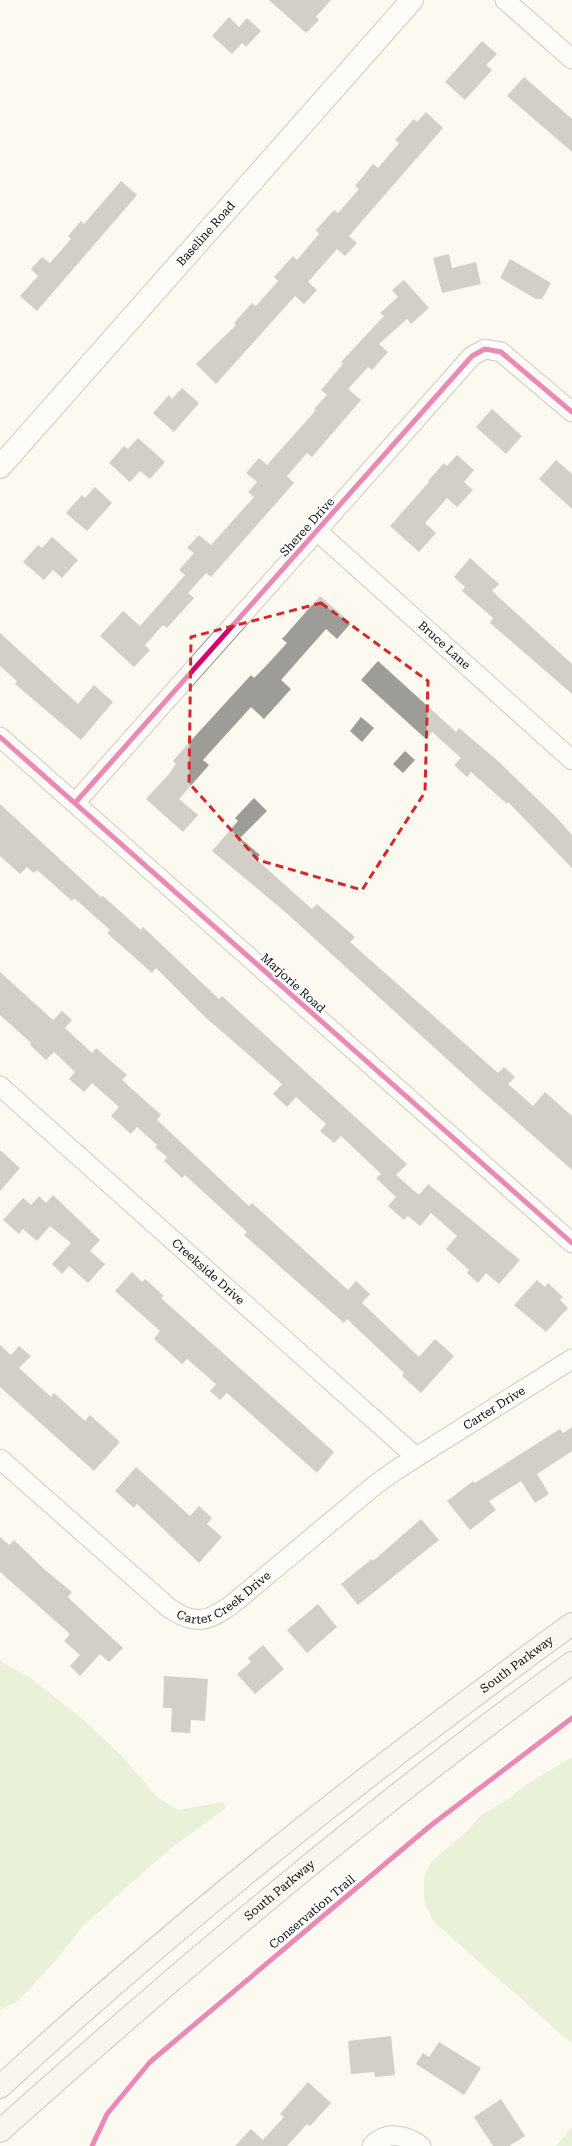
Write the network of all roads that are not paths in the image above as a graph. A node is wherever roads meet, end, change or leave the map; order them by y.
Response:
1 (412, 0) edge
2 (505, 0) edge
3 (572, 59) edge
4 (572, 412) edge
5 (0, 467) edge
6 (317, 531) junction
7 (0, 737) edge
8 (572, 760) edge
9 (75, 803) junction
10 (0, 1086) edge
11 (572, 1243) edge
12 (572, 1359) edge
13 (416, 1457) junction
14 (0, 1459) edge
15 (572, 1624) edge
16 (572, 1663) edge
17 (0, 2087) edge
18 (0, 2131) edge
19 (372, 2146) edge
20 (421, 2146) edge

1 - 5 street, Baseline Road
2 - 3 street
4 - 6 street, Sheree Drive
6 - 8 street, Bruce Lane
6 - 9 street, Sheree Drive
7 - 9 street, Marjorie Road
9 - 11 street, Marjorie Road
10 - 13 street, Creekside Drive
12 - 13 street, Carter Drive
13 - 14 street, Carter Creek Drive
15 - 17 main road, South Parkway
16 - 18 main road, South Parkway
19 - 20 street

